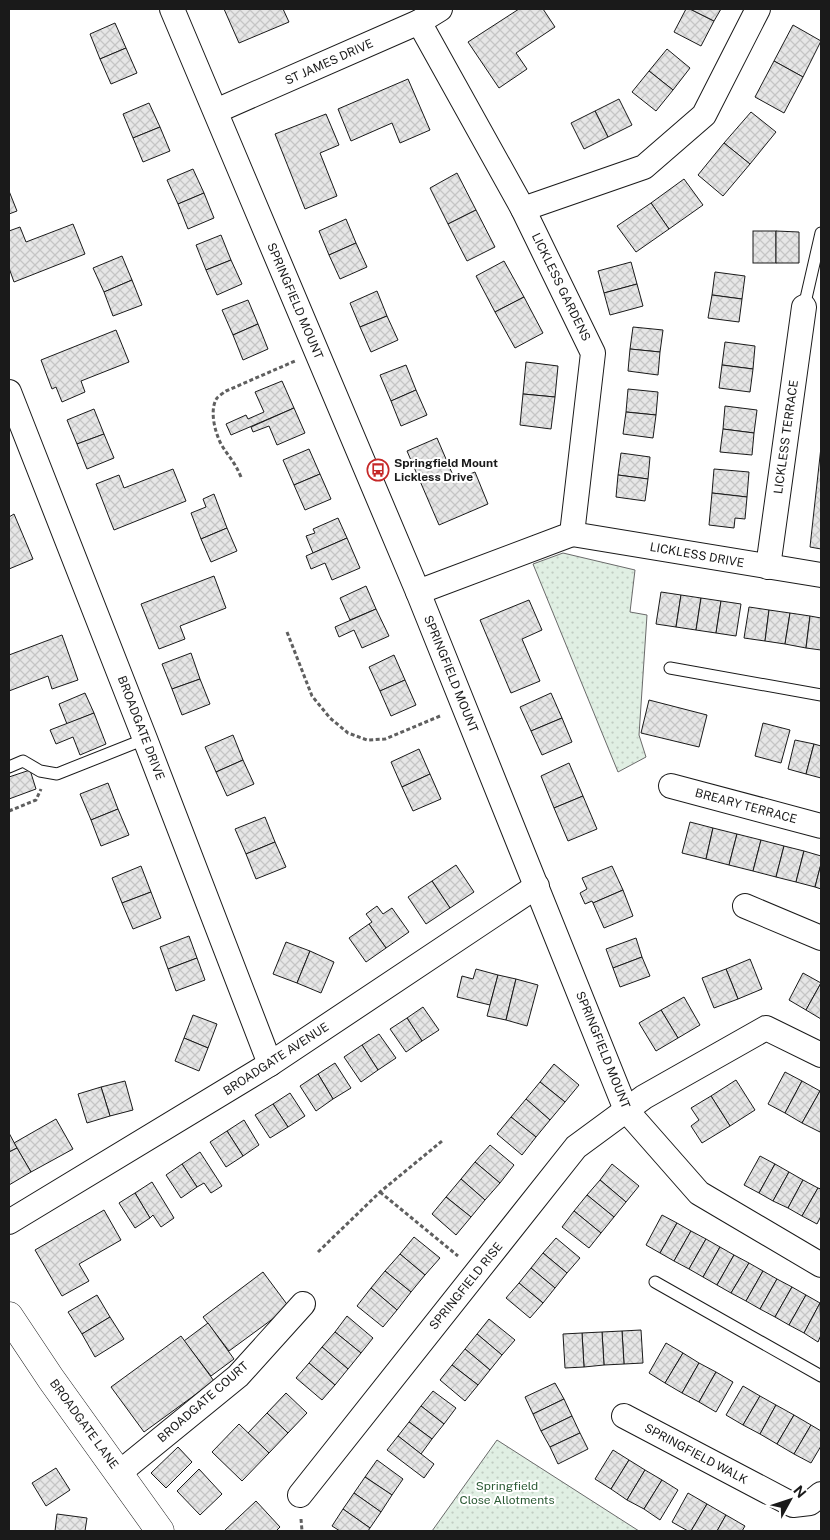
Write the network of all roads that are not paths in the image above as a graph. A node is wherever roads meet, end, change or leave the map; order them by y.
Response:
1 (172, 9) edge
2 (440, 9) edge
3 (758, 9) edge
4 (419, 22) junction
5 (216, 111) junction
6 (523, 209) junction
7 (821, 233) edge
8 (804, 307) joint
9 (9, 392) edge
10 (572, 534) junction
11 (768, 567) junction
12 (821, 575) edge
13 (418, 592) junction
14 (670, 668) dead end
15 (821, 695) edge
16 (145, 739) junction
17 (9, 767) edge
18 (671, 786) dead end
19 (821, 826) edge
20 (537, 886) junction
21 (745, 906) dead end
22 (821, 938) edge
23 (821, 1055) edge
24 (270, 1064) junction
25 (626, 1110) junction
26 (9, 1222) edge
27 (821, 1265) edge
28 (655, 1282) dead end
29 (303, 1304) dead end
30 (9, 1316) edge
31 (821, 1376) edge
32 (624, 1416) dead end
33 (119, 1473) junction
34 (821, 1494) edge
35 (300, 1495) dead end
36 (160, 1531) edge

1 - 5 street, SPRINGFIELD MOUNT
2 - 4 street, ST JAMES DRIVE
3 - 6 street
4 - 5 street, ST JAMES DRIVE
4 - 6 street, LICKLESS GARDENS
5 - 13 street, SPRINGFIELD MOUNT
6 - 10 street, LICKLESS GARDENS
7 - 8 lane
8 - 11 street, LICKLESS TERRACE
9 - 16 street, BROADGATE DRIVE
10 - 11 street, LICKLESS DRIVE
10 - 13 street
11 - 12 street, LICKLESS DRIVE
13 - 20 street, SPRINGFIELD MOUNT
14 - 15 lane
16 - 17 lane
16 - 24 street, BROADGATE DRIVE
18 - 19 street, BREARY TERRACE
20 - 24 street, BROADGATE AVENUE
20 - 25 street, SPRINGFIELD MOUNT
21 - 22 street
23 - 25 street, SPRINGFIELD RISE
24 - 26 street, BROADGATE AVENUE
25 - 27 street, SPRINGFIELD MOUNT
25 - 35 street, SPRINGFIELD RISE
28 - 31 lane
29 - 33 street, BROADGATE COURT
30 - 33 street, BROADGATE LANE
32 - 34 street, SPRINGFIELD WALK
33 - 36 street, BROADGATE LANE

